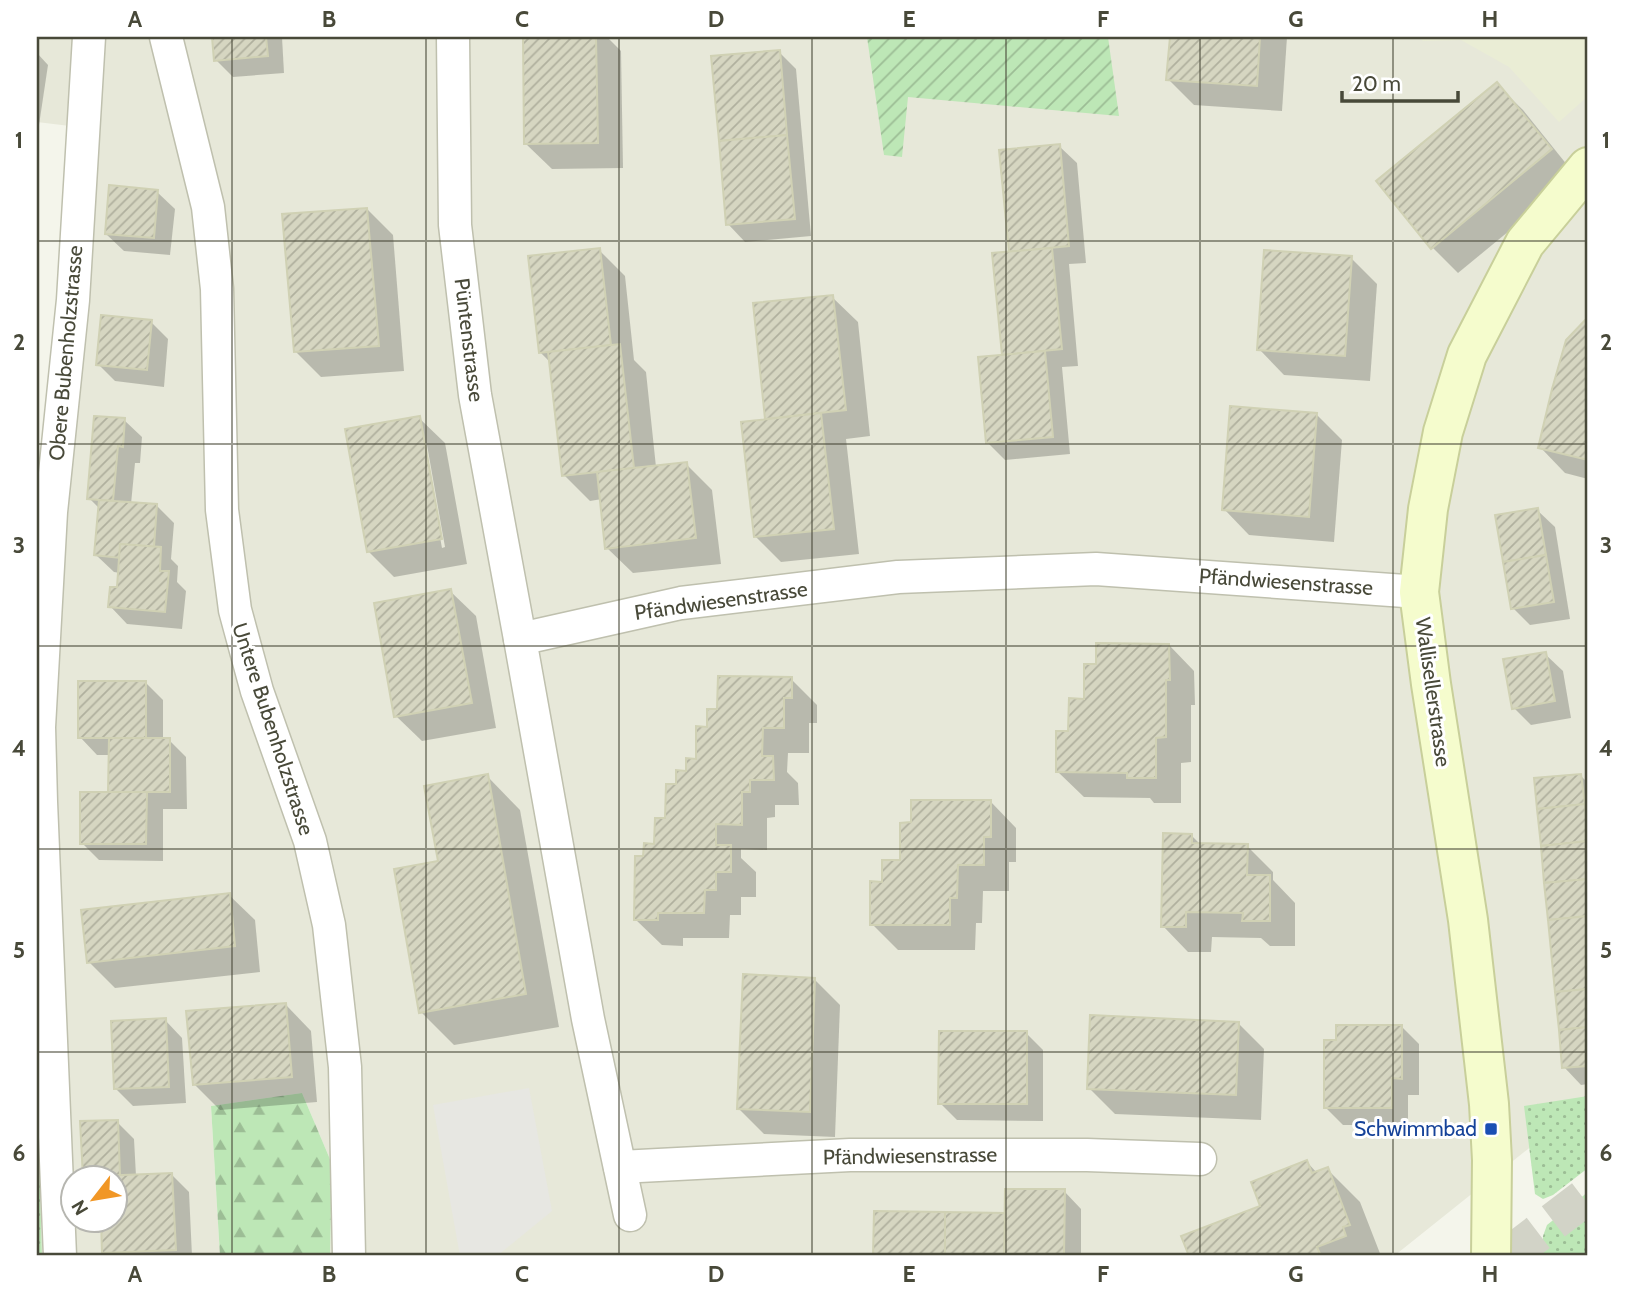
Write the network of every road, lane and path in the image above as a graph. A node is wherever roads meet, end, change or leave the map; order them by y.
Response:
1 (89, 37) edge
2 (166, 37) edge
3 (453, 37) edge
4 (1588, 167) edge
5 (1419, 592) junction
6 (520, 639) junction
7 (1200, 1159) dead end
8 (620, 1167) junction
9 (629, 1215) dead end
10 (60, 1256) edge
11 (349, 1256) edge
12 (1491, 1256) edge

1 - 10 street, Obere Bubenholzstrasse
2 - 11 street, Untere Bubenholzstrasse
3 - 6 street, Püntenstrasse
4 - 5 main road, Wallisellerstrasse
5 - 6 street, Pfändwiesenstrasse
5 - 12 main road, Wallisellerstrasse
6 - 8 street
7 - 8 street, Pfändwiesenstrasse
8 - 9 street

